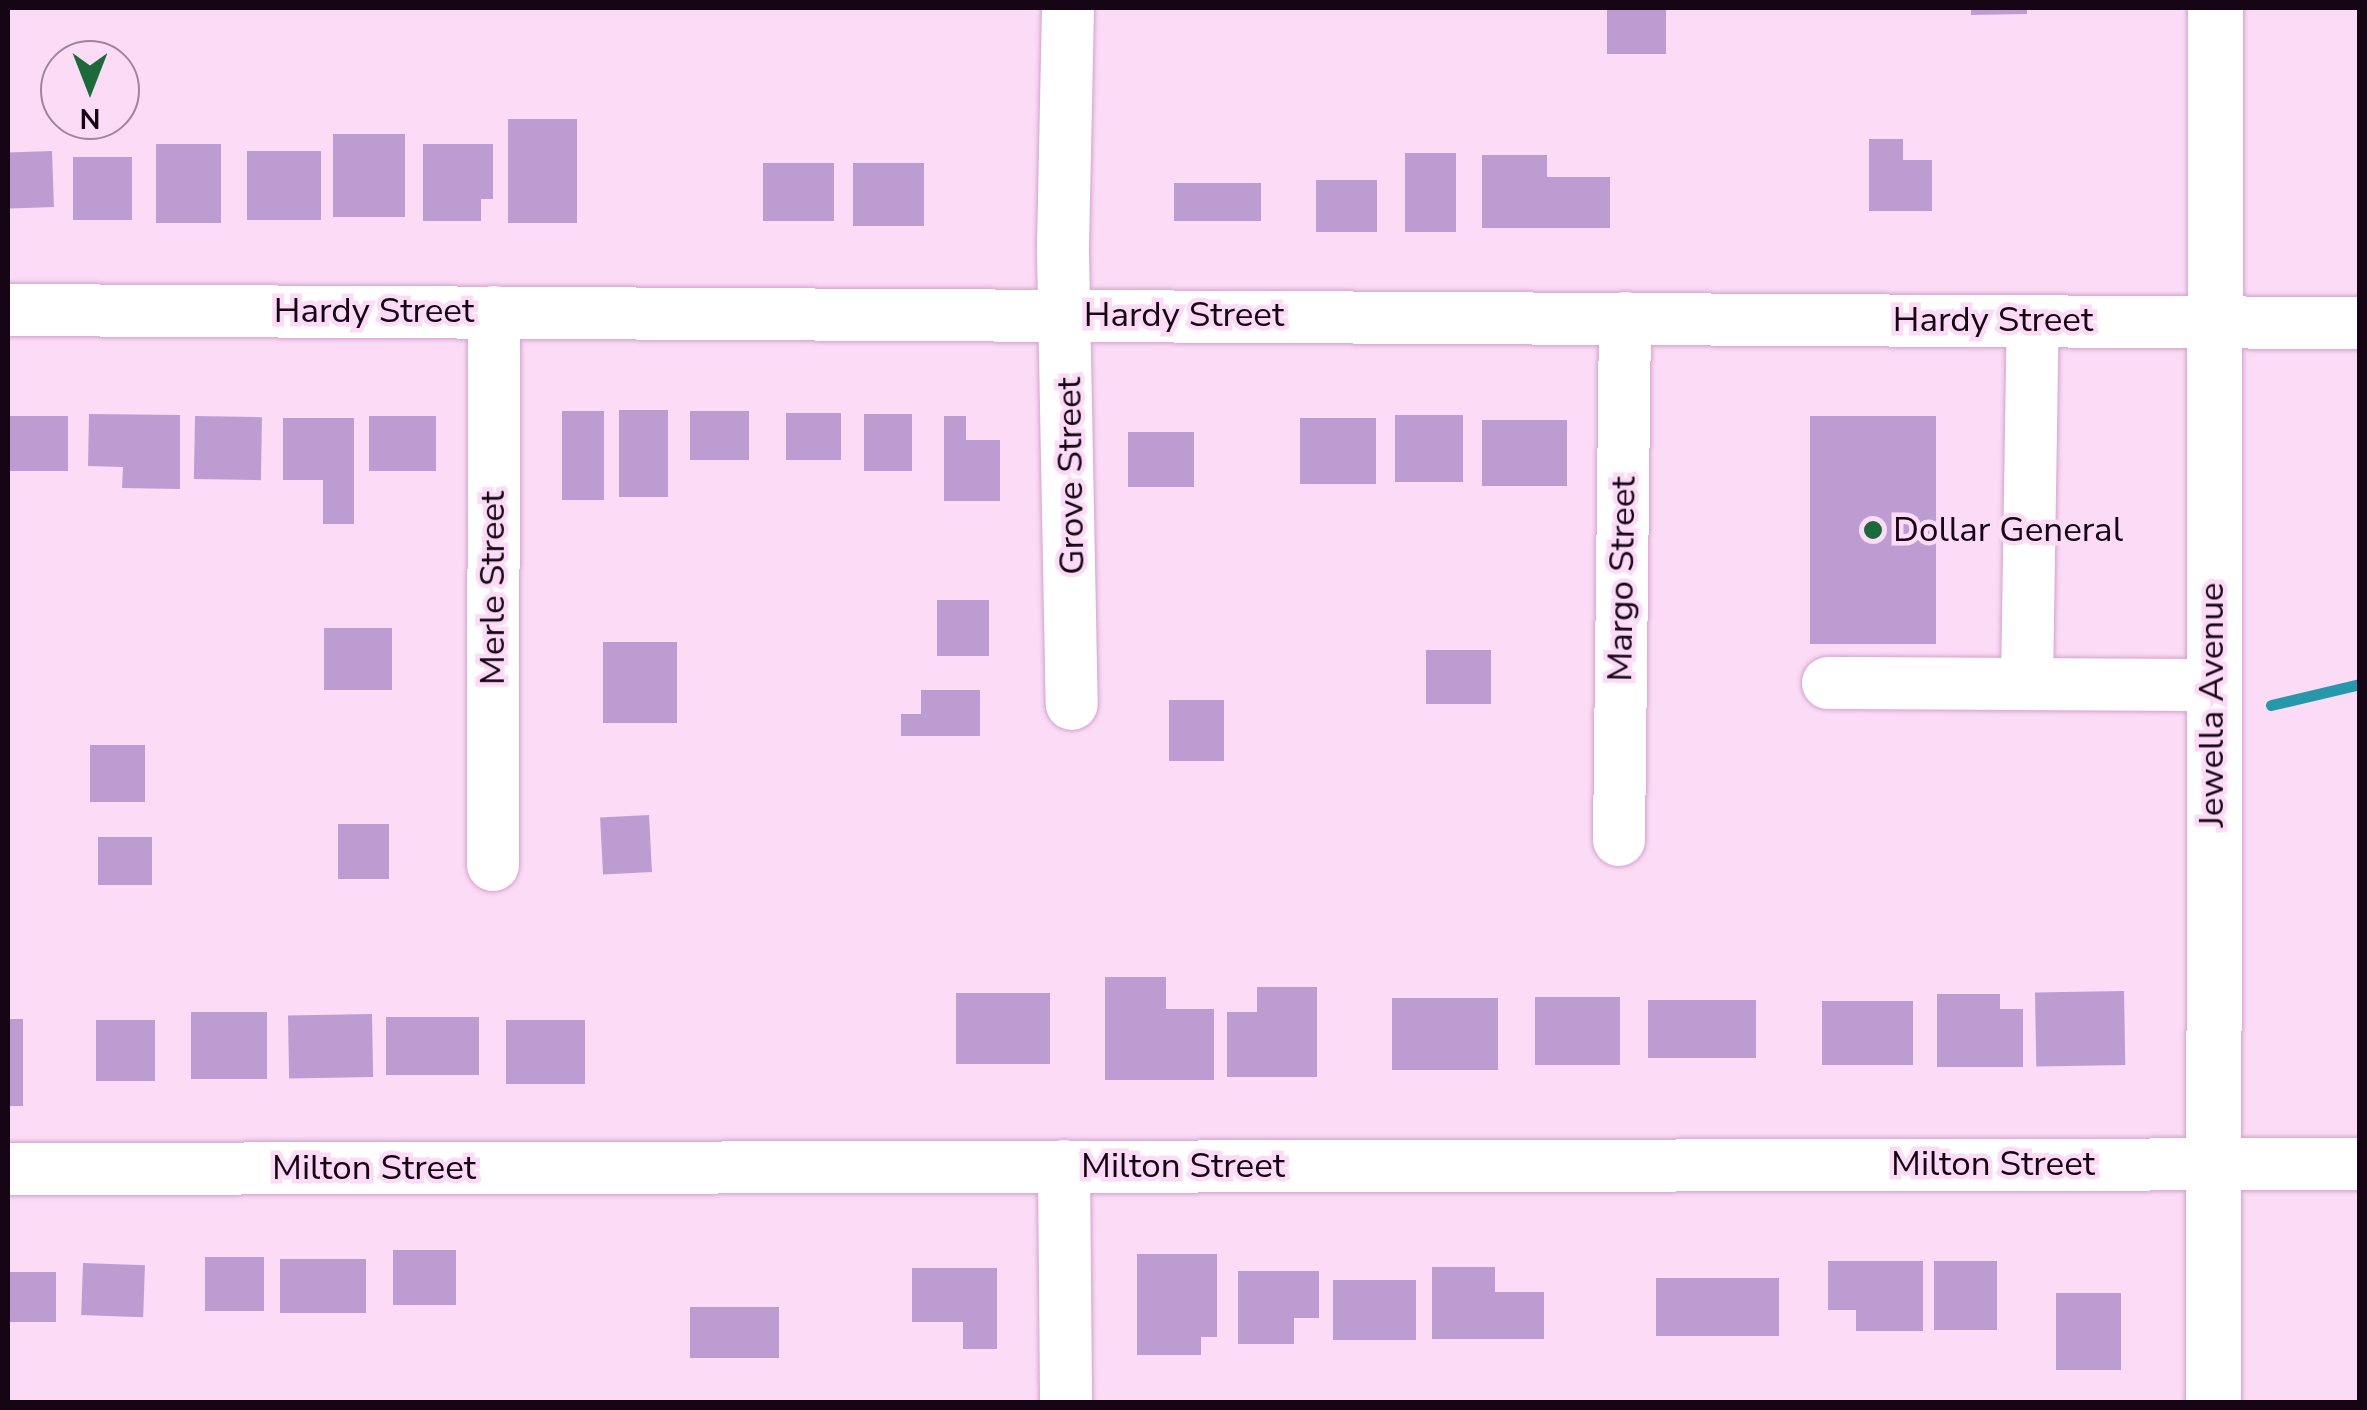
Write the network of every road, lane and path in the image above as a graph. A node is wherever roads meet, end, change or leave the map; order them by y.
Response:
1 (1068, 8) edge
2 (2215, 8) edge
3 (8, 310) edge
4 (494, 312) junction
5 (1067, 314) junction
6 (1626, 318) junction
7 (2033, 320) junction
8 (2213, 322) junction
9 (2360, 323) edge
10 (1828, 683) dead end
11 (2027, 684) junction
12 (2212, 685) junction
13 (1072, 704) dead end
14 (1619, 840) dead end
15 (494, 865) dead end
16 (2212, 1164) junction
17 (2360, 1164) edge
18 (1064, 1166) junction
19 (8, 1169) edge
20 (1066, 1402) edge
21 (2212, 1402) edge

1 - 5 street, Grove Street
2 - 8 main road, Jewella Avenue
3 - 4 street, Hardy Street
4 - 5 street, Hardy Street
4 - 15 street, Merle Street
5 - 6 street, Hardy Street
5 - 13 street, Grove Street
6 - 7 street, Hardy Street
6 - 14 street, Margo Street
7 - 8 street, Hardy Street
7 - 11 street
8 - 9 street, Hardy Street
8 - 12 main road, Jewella Avenue
10 - 11 street
11 - 12 street
12 - 16 main road, Jewella Avenue
16 - 17 street, Milton Street
16 - 18 street, Milton Street
16 - 21 main road, Jewella Avenue
18 - 19 street, Milton Street
18 - 20 street

